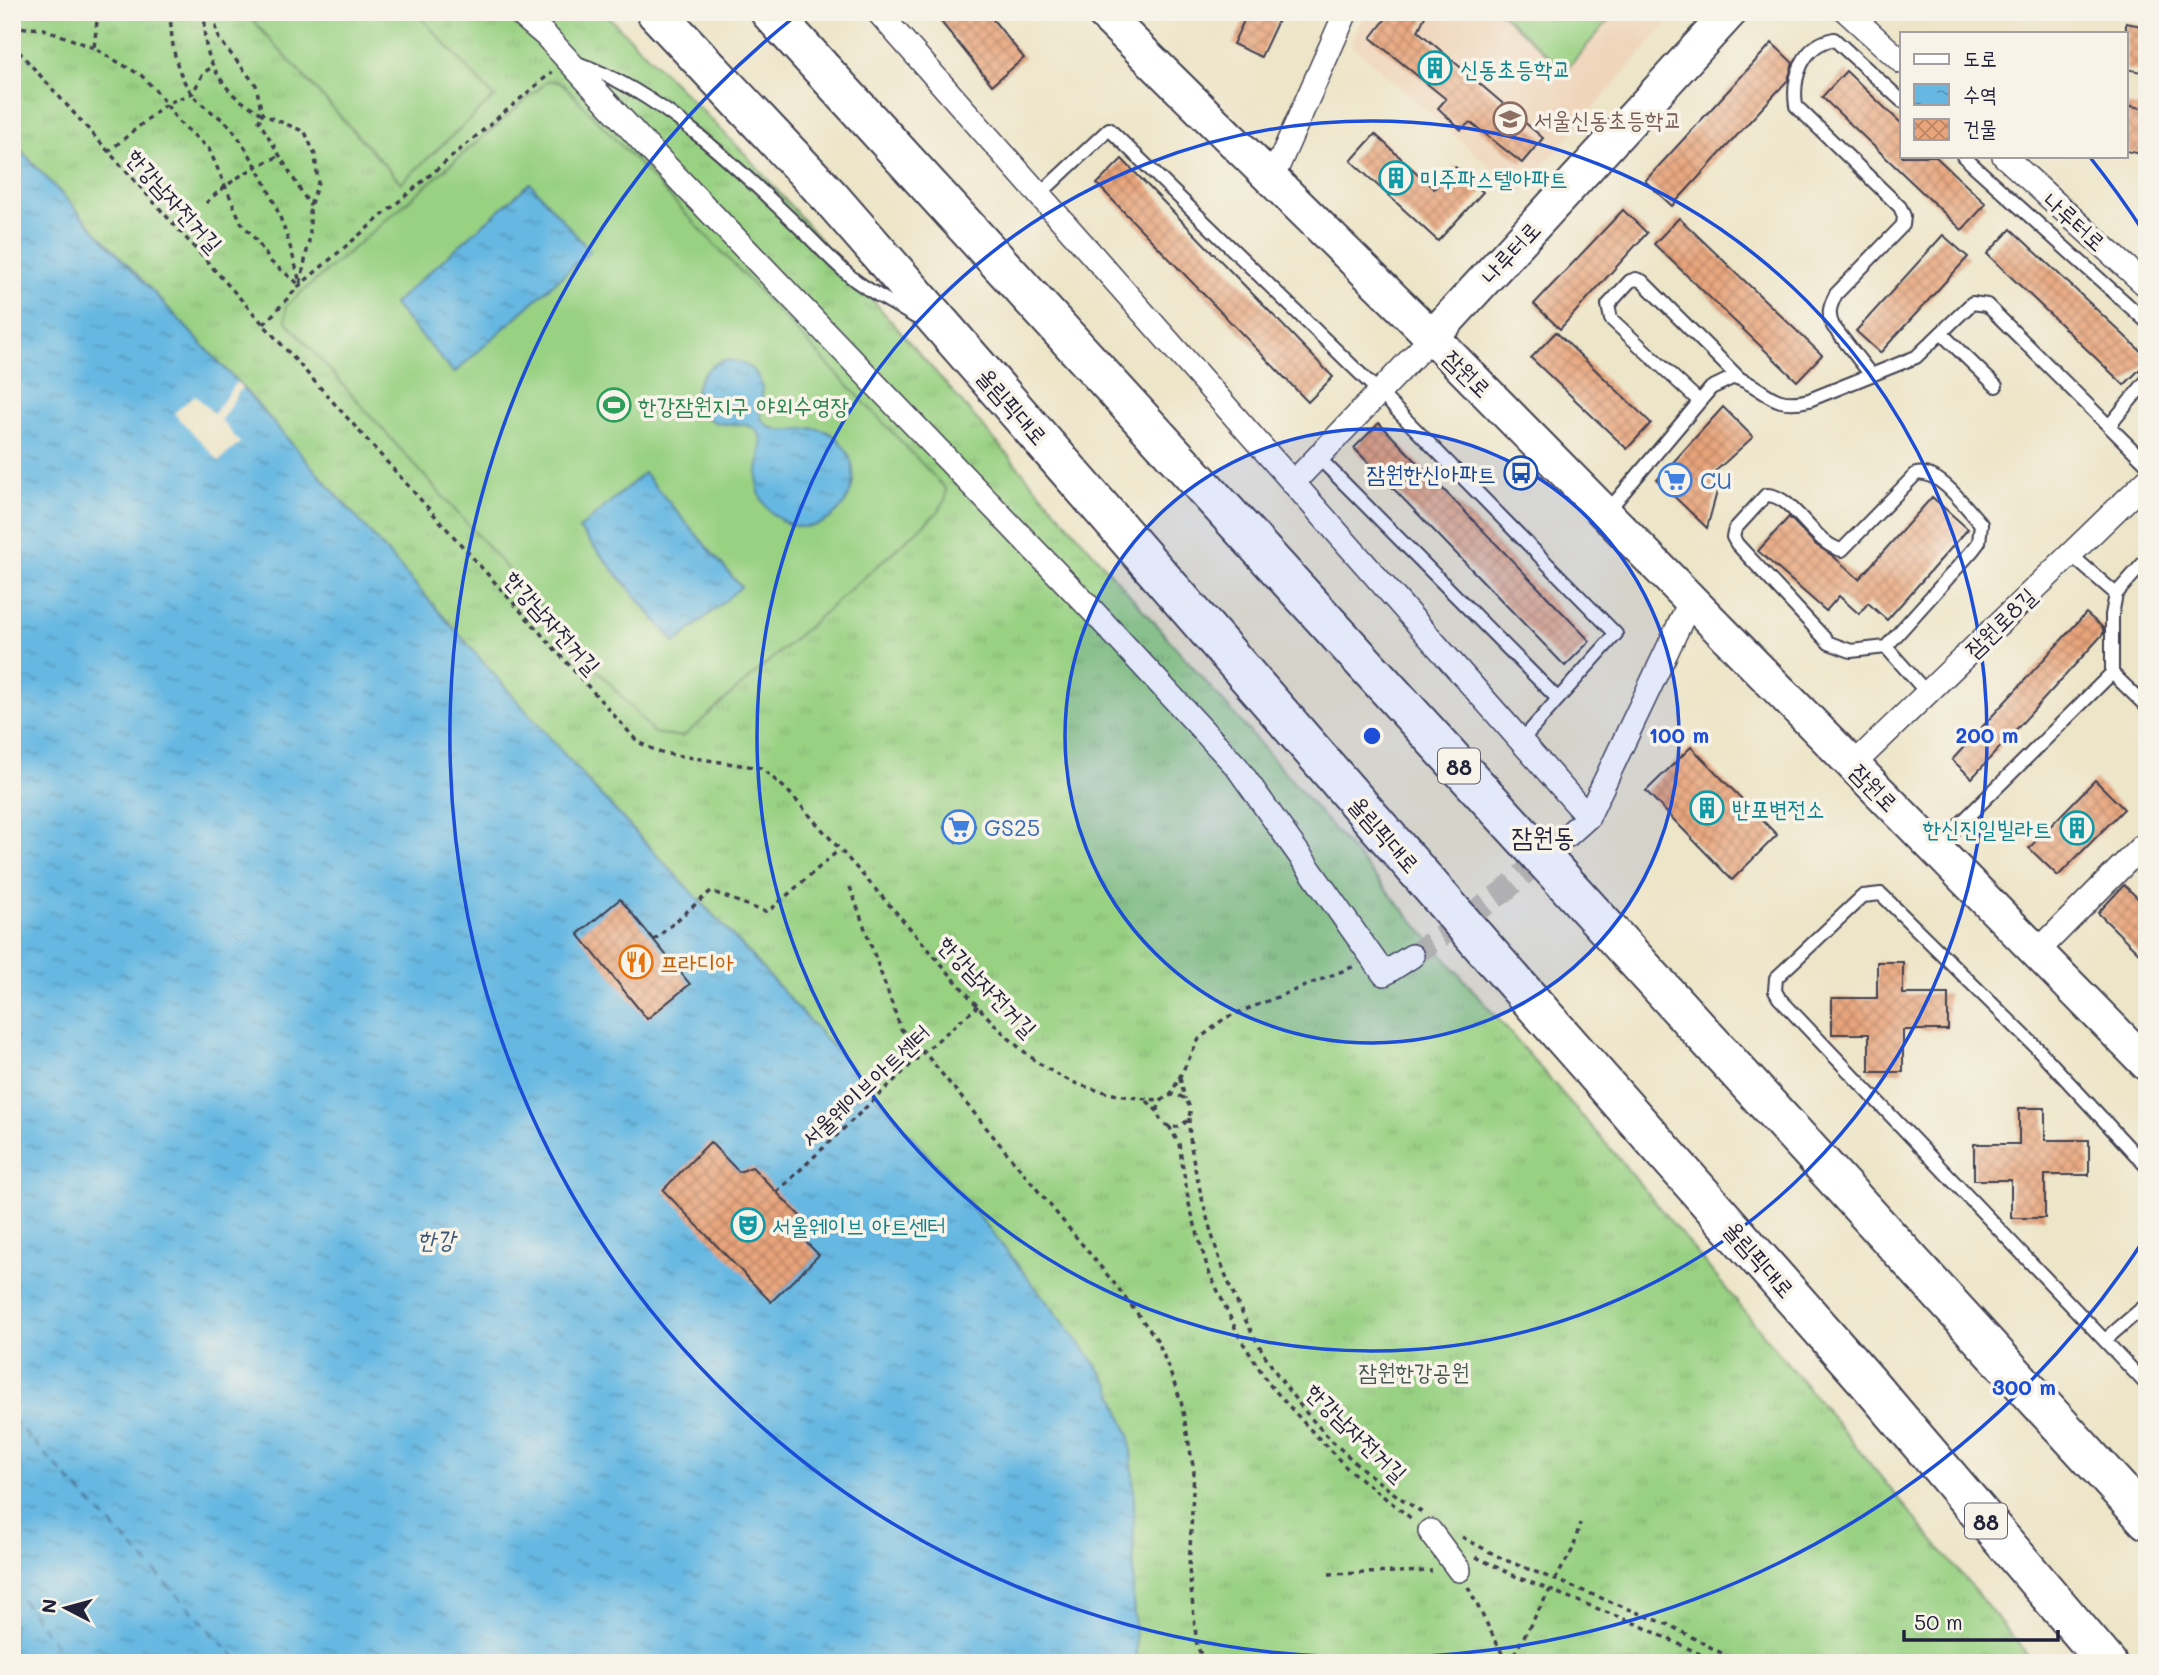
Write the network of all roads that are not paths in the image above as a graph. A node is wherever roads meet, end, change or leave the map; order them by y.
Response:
1 (518, 12) edge
2 (656, 12) edge
3 (770, 12) edge
4 (878, 12) edge
5 (1102, 12) edge
6 (1346, 12) edge
7 (1730, 12) edge
8 (1847, 12) edge
9 (566, 59) junction
10 (1900, 60) edge
11 (1900, 99) edge
12 (1965, 158) edge
13 (2006, 158) edge
14 (1272, 179) junction
15 (1039, 195) junction
16 (2147, 286) edge
17 (2147, 322) edge
18 (1941, 333) junction
19 (1432, 337) junction
20 (957, 342) junction
21 (1871, 375) junction
22 (1738, 378) junction
23 (2147, 380) edge
24 (1996, 386) dead end
25 (1380, 393) junction
26 (1699, 401) junction
27 (2109, 426) junction
28 (1318, 457) junction
29 (2147, 464) edge
30 (2147, 480) edge
31 (1293, 483) junction
32 (1606, 513) junction
33 (2070, 554) junction
34 (2147, 559) edge
35 (2116, 594) junction
36 (1691, 600) junction
37 (1886, 647) junction
38 (2112, 673) junction
39 (1927, 693) junction
40 (1558, 699) junction
41 (2147, 707) edge
42 (1522, 740) junction
43 (1853, 765) junction
44 (1588, 817) junction
45 (1568, 835) tunnel mouth
46 (1934, 849) junction
47 (2147, 852) edge
48 (2037, 952) junction
49 (1412, 956) tunnel mouth
50 (2147, 1064) edge
51 (2147, 1167) edge
52 (2147, 1304) edge
53 (2105, 1340) junction
54 (2147, 1385) edge
55 (2147, 1520) edge
56 (1430, 1524) road end
57 (1465, 1563) road end
58 (2107, 1663) edge

1 - 9 street
2 - 20 highway, 올림픽대로 / 88
3 - 55 highway, 88
4 - 15 street
5 - 14 main road, 잠원로
6 - 14 street
7 - 19 main road, 나루터로
8 - 10 street
9 - 20 lane
9 - 49 street
11 - 21 lane
12 - 17 lane
13 - 16 street, 나루터로
14 - 19 main road, 잠원로
15 - 25 lane
15 - 31 street
18 - 21 lane
18 - 24 lane
18 - 27 lane
19 - 25 street
19 - 32 main road, 잠원로
20 - 58 highway, 올림픽대로 / 88
21 - 22 lane
22 - 26 lane
22 - 26 lane
23 - 27 lane
25 - 28 street
25 - 40 lane
26 - 32 lane
27 - 29 lane
28 - 31 street
28 - 40 lane
30 - 33 street, 잠원로8길
31 - 42 street
32 - 36 main road, 잠원로
33 - 35 lane
33 - 39 street, 잠원로8길
34 - 35 lane
35 - 38 lane
36 - 43 main road, 잠원로
36 - 44 street
37 - 37 lane
37 - 39 lane
38 - 41 lane
38 - 46 lane
39 - 43 street, 잠원로8길
40 - 42 lane
42 - 44 street
43 - 46 main road, 잠원로
44 - 45 street
46 - 48 main road, 잠원로
47 - 48 street
48 - 50 main road, 잠원로
51 - 53 lane
52 - 53 lane
53 - 54 lane
56 - 57 street

